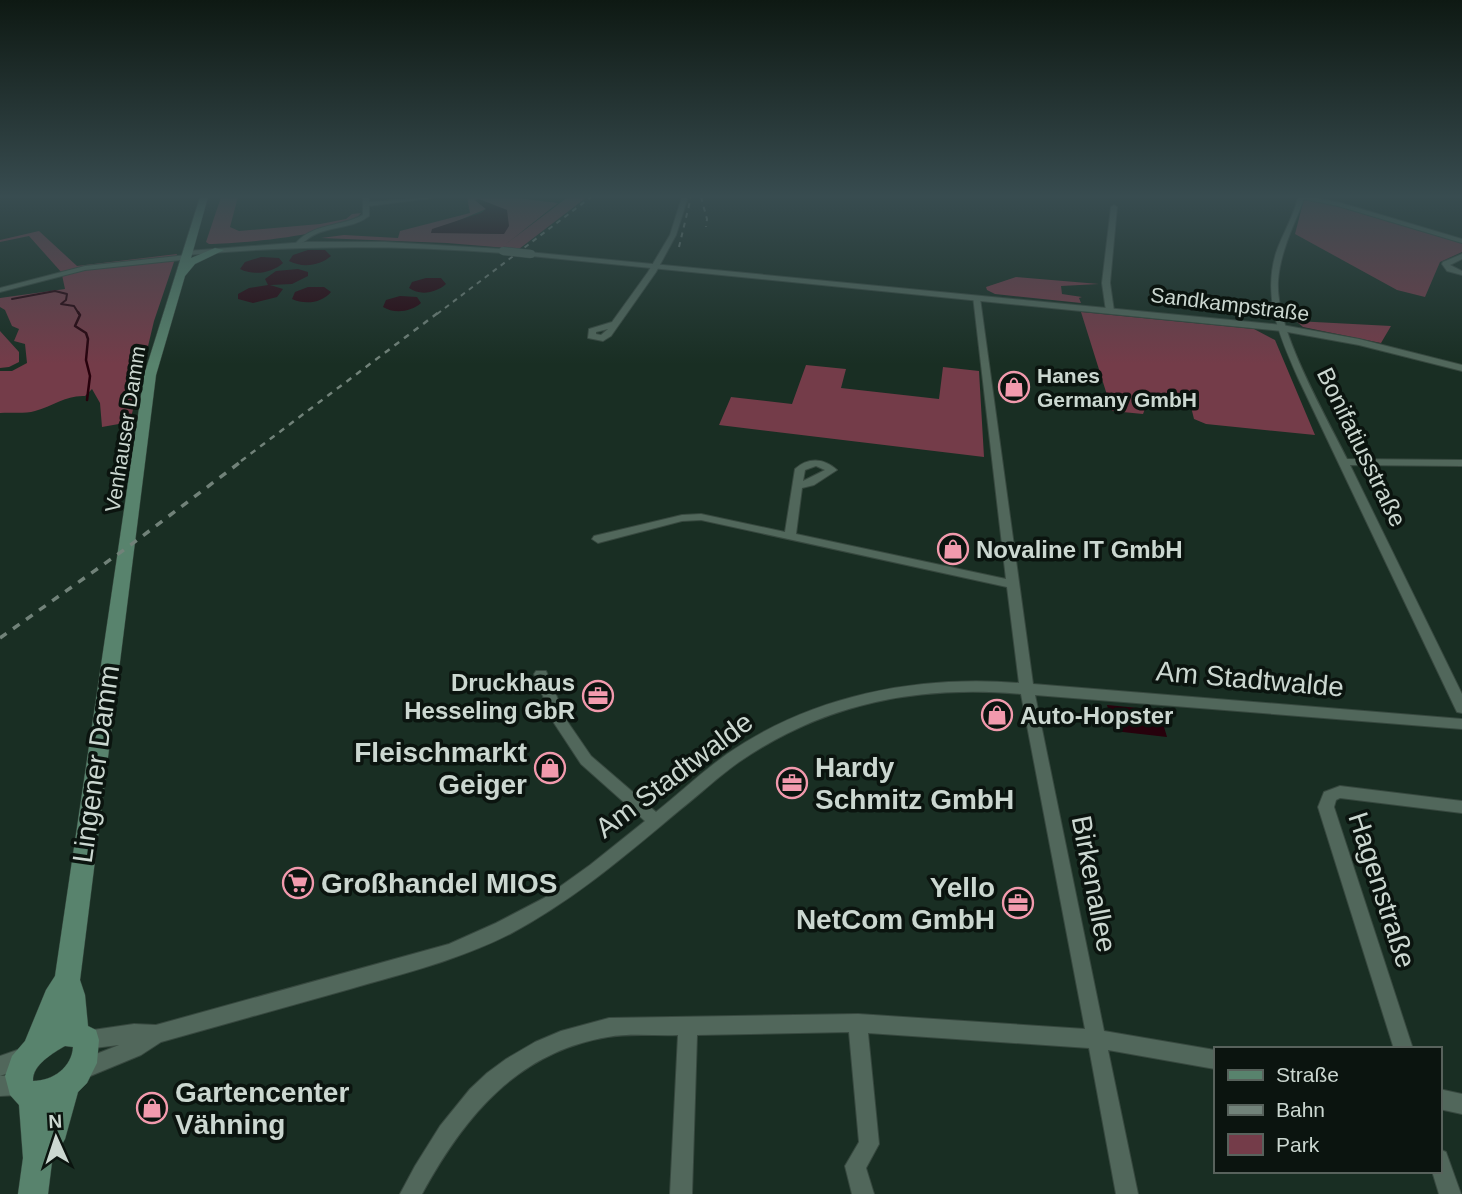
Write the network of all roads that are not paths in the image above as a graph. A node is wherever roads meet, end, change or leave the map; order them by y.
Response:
1 (202, 253) edge
2 (213, 253) edge
3 (519, 253) edge
4 (663, 253) edge
5 (1109, 253) edge
6 (1282, 253) edge
7 (187, 255) junction
8 (1462, 256) edge
9 (655, 266) junction
10 (1462, 273) edge
11 (180, 277) junction
12 (0, 290) edge
13 (976, 298) junction
14 (1110, 311) junction
15 (614, 324) dead end
16 (1282, 328) junction
17 (1462, 368) edge
18 (1343, 462) junction
19 (1462, 463) edge
20 (797, 486) dead end
21 (790, 535) junction
22 (598, 538) dead end
23 (128, 547) joint
24 (1012, 584) junction
25 (541, 674) dead end
26 (1026, 688) junction
27 (1462, 708) edge
28 (1462, 724) edge
29 (1462, 807) edge
30 (656, 821) junction
31 (67, 980) junction
32 (858, 1023) junction
33 (688, 1026) junction
34 (157, 1034) junction
35 (81, 1037) junction
36 (1096, 1039) junction
37 (1404, 1047) edge
38 (32, 1051) junction
39 (1214, 1059) edge
40 (73, 1077) junction
41 (13, 1083) edge
42 (1441, 1099) edge
43 (1462, 1104) edge
44 (38, 1158) junction
45 (1441, 1165) edge
46 (33, 1194) edge
47 (411, 1194) edge
48 (681, 1194) edge
49 (863, 1194) edge
50 (1127, 1194) edge
51 (1450, 1194) edge

1 - 7 street, Sandkampstraße
2 - 11 main road
3 - 9 street, Sandkampstraße, bridge
4 - 9 street
5 - 14 street
6 - 16 street, Bonifatiusstraße
7 - 11 main road, Venhauser Damm
7 - 12 street
8 - 10 street
9 - 13 street, Sandkampstraße
9 - 15 street
11 - 23 main road, Venhauser Damm
13 - 14 street, Sandkampstraße
13 - 24 street, Birkenallee
14 - 16 street, Sandkampstraße
16 - 17 street, Sandkampstraße
16 - 18 street, Bonifatiusstraße
18 - 19 street
18 - 27 street, Bonifatiusstraße
20 - 21 street
21 - 22 street
21 - 24 street
23 - 31 main road, Lingener Damm
24 - 26 street, Birkenallee
25 - 30 street
26 - 28 street, Am Stadtwalde
26 - 30 street, Am Stadtwalde
26 - 36 street, Birkenallee
29 - 37 street, Hagenstraße
30 - 34 street, Am Stadtwalde
31 - 35 main road, Lingener Damm
31 - 38 main road, Lingener Damm
32 - 33 street
32 - 36 street
32 - 49 street
33 - 47 street
33 - 48 street
34 - 35 street, Am Stadtwalde
34 - 40 street, Am Stadtwalde
35 - 38 main road
35 - 40 main road, Lingener Damm
36 - 39 street
36 - 50 street, Birkenallee
38 - 41 main road, Lingener Damm
40 - 41 main road
40 - 44 main road
41 - 44 main road
42 - 43 street
44 - 46 main road
45 - 51 street

